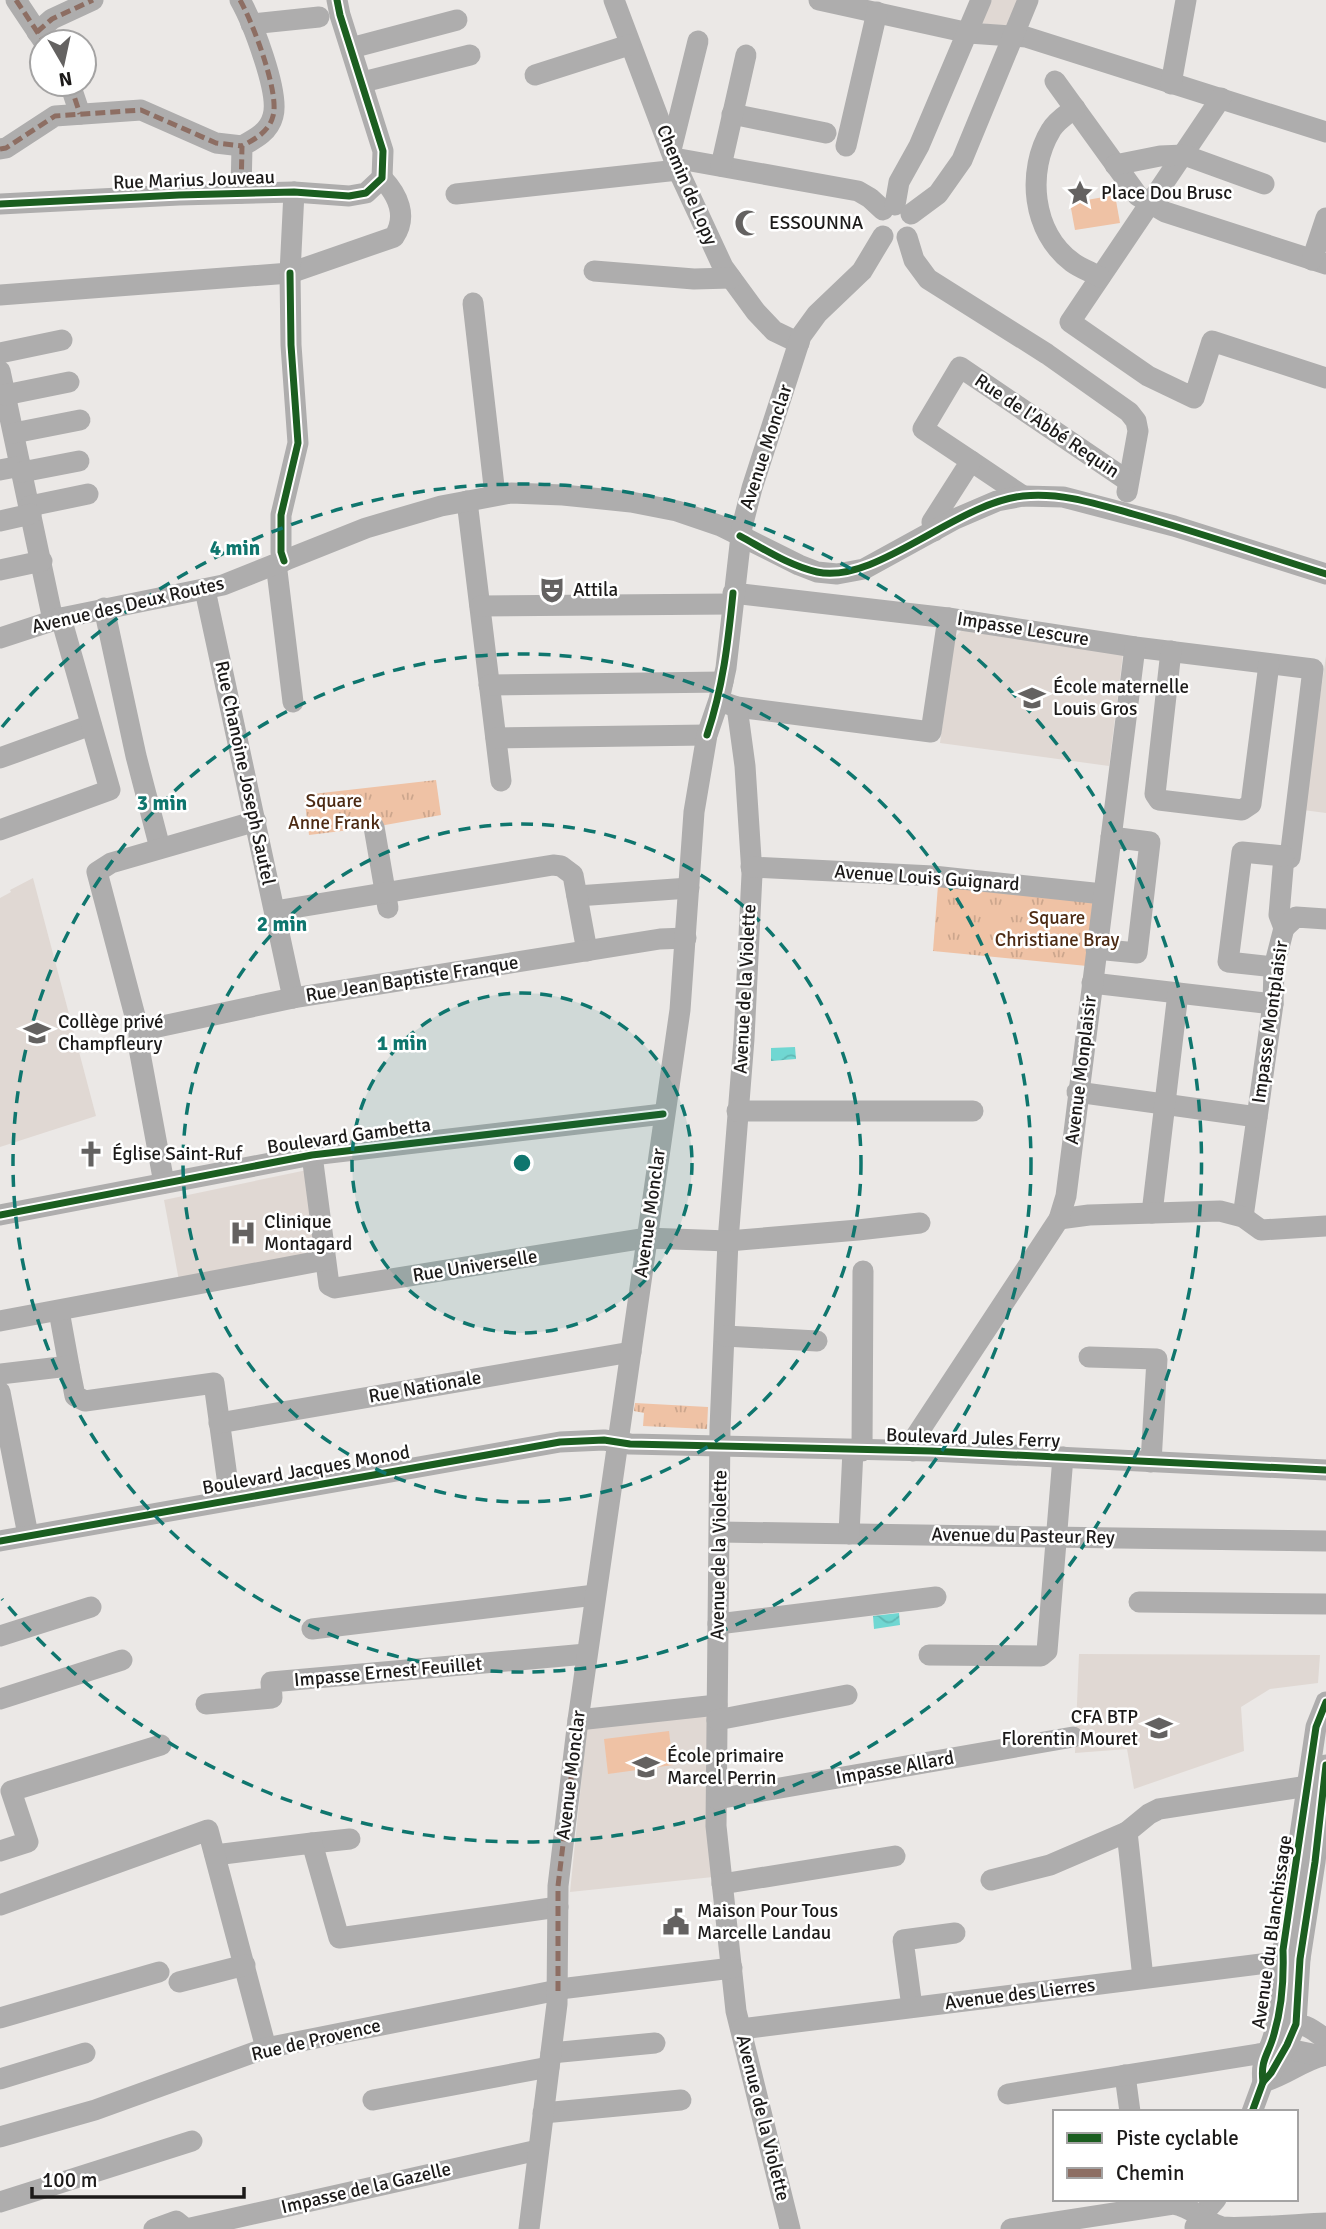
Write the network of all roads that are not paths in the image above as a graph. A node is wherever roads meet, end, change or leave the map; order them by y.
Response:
1 (16, 0) edge
2 (93, 0) edge
3 (240, 0) edge
4 (337, 0) edge
5 (981, 0) edge
6 (1028, 0) edge
7 (1186, 0) edge
8 (617, 1) edge
9 (828, 1) edge
10 (877, 12) junction
11 (319, 17) dead end
12 (457, 20) dead end
13 (251, 24) junction
14 (35, 28) edge
15 (46, 28) edge
16 (969, 33) junction
17 (1014, 35) junction
18 (698, 41) dead end
19 (629, 45) junction
20 (351, 48) junction
21 (470, 55) dead end
22 (746, 55) dead end
23 (534, 75) dead end
24 (1055, 81) dead end
25 (363, 82) junction
26 (1171, 84) junction
27 (75, 98) edge
28 (1221, 98) junction
29 (1075, 108) junction
30 (80, 114) junction
31 (733, 114) junction
32 (1326, 132) edge
33 (826, 133) dead end
34 (243, 146) junction
35 (846, 146) dead end
36 (0, 149) edge
37 (1184, 155) junction
38 (674, 159) junction
39 (1115, 165) junction
40 (721, 166) junction
41 (382, 178) junction
42 (1264, 184) dead end
43 (295, 192) junction
44 (241, 193) junction
45 (456, 194) dead end
46 (1149, 203) junction
47 (0, 204) edge
48 (896, 210) junction
49 (1326, 218) edge
50 (883, 236) junction
51 (906, 237) junction
52 (1319, 262) edge
53 (594, 271) dead end
54 (290, 273) junction
55 (1100, 277) junction
56 (731, 278) junction
57 (0, 295) edge
58 (473, 303) dead end
59 (62, 340) dead end
60 (799, 344) junction
61 (0, 353) edge
62 (0, 371) edge
63 (1326, 379) edge
64 (69, 382) dead end
65 (7, 415) edge
66 (80, 420) dead end
67 (79, 461) dead end
68 (971, 461) junction
69 (14, 469) edge
70 (1128, 481) junction
71 (88, 494) dead end
72 (495, 495) junction
73 (1023, 496) junction
74 (467, 501) junction
75 (31, 510) junction
76 (1124, 512) junction
77 (0, 522) edge
78 (934, 531) junction
79 (740, 536) junction
80 (42, 561) junction
81 (279, 563) junction
82 (0, 570) edge
83 (1326, 575) edge
84 (205, 590) junction
85 (733, 599) junction
86 (480, 606) junction
87 (104, 608) junction
88 (948, 618) junction
89 (57, 619) junction
90 (0, 638) edge
91 (1135, 647) junction
92 (1171, 651) junction
93 (1269, 664) junction
94 (1313, 669) joint
95 (489, 685) junction
96 (726, 696) junction
97 (293, 702) dead end
98 (91, 725) junction
99 (708, 734) junction
100 (496, 738) junction
101 (0, 758) edge
102 (501, 781) dead end
103 (257, 821) junction
104 (374, 827) dead end
105 (0, 830) edge
106 (1111, 836) junction
107 (160, 848) junction
108 (1284, 856) junction
109 (751, 867) junction
110 (689, 888) junction
111 (1103, 894) junction
112 (577, 896) junction
113 (387, 900) junction
114 (275, 911) junction
115 (1326, 919) edge
116 (1283, 928) junction
117 (686, 938) junction
118 (1096, 949) junction
119 (579, 953) junction
120 (1274, 967) junction
121 (1092, 983) junction
122 (1178, 993) junction
123 (293, 998) junction
124 (1273, 1004) junction
125 (139, 1031) junction
126 (1077, 1092) junction
127 (1165, 1104) junction
128 (737, 1111) junction
129 (973, 1111) dead end
130 (663, 1114) junction
131 (1257, 1117) junction
132 (312, 1155) junction
133 (164, 1183) junction
134 (1152, 1213) junction
135 (0, 1215) edge
136 (1243, 1217) junction
137 (1059, 1219) junction
138 (920, 1223) dead end
139 (1326, 1226) edge
140 (646, 1238) junction
141 (728, 1241) junction
142 (325, 1260) junction
143 (863, 1271) dead end
144 (60, 1311) junction
145 (0, 1321) edge
146 (725, 1336) junction
147 (817, 1340) dead end
148 (631, 1352) junction
149 (1089, 1357) dead end
150 (69, 1366) junction
151 (0, 1374) edge
152 (0, 1392) edge
153 (219, 1423) junction
154 (618, 1441) junction
155 (720, 1447) junction
156 (857, 1450) junction
157 (913, 1451) junction
158 (1063, 1457) junction
159 (1151, 1462) junction
160 (1326, 1470) edge
161 (230, 1499) junction
162 (720, 1532) junction
163 (849, 1534) junction
164 (28, 1535) junction
165 (1058, 1536) junction
166 (0, 1541) edge
167 (1326, 1541) edge
168 (595, 1595) junction
169 (936, 1597) dead end
170 (1139, 1602) dead end
171 (1326, 1604) edge
172 (91, 1607) dead end
173 (718, 1624) junction
174 (312, 1629) dead end
175 (0, 1636) edge
176 (586, 1654) junction
177 (929, 1655) dead end
178 (122, 1660) dead end
179 (847, 1695) dead end
180 (0, 1699) edge
181 (1326, 1702) edge
182 (206, 1704) dead end
183 (717, 1712) junction
184 (578, 1720) junction
185 (1073, 1737) dead end
186 (161, 1745) dead end
187 (1326, 1765) edge
188 (1308, 1786) junction
189 (717, 1799) junction
190 (1127, 1832) junction
191 (350, 1839) dead end
192 (312, 1843) junction
193 (0, 1851) edge
194 (215, 1854) junction
195 (895, 1856) dead end
196 (991, 1881) dead end
197 (722, 1884) junction
198 (0, 1905) edge
199 (558, 1907) junction
200 (955, 1933) dead end
201 (1292, 1960) junction
202 (244, 1965) junction
203 (732, 1968) junction
204 (159, 1972) dead end
205 (1143, 1978) junction
206 (178, 1982) dead end
207 (558, 1991) junction
208 (912, 2007) junction
209 (0, 2018) edge
210 (1296, 2024) junction
211 (741, 2029) junction
212 (655, 2043) dead end
213 (1274, 2047) junction
214 (266, 2048) junction
215 (1325, 2050) edge
216 (85, 2053) dead end
217 (550, 2060) junction
218 (1125, 2075) junction
219 (0, 2079) edge
220 (1263, 2082) junction
221 (1008, 2094) dead end
222 (681, 2099) dead end
223 (373, 2100) dead end
224 (1130, 2110) edge
225 (1253, 2110) edge
226 (543, 2113) junction
227 (0, 2137) edge
228 (192, 2141) dead end
229 (538, 2150) junction
230 (1214, 2201) edge
231 (0, 2202) edge
232 (1144, 2204) edge
233 (1198, 2223) edge
234 (1326, 2223) edge
235 (154, 2229) edge
236 (529, 2229) edge
237 (790, 2229) edge
238 (1011, 2229) edge

1 - 14 street
2 - 15 street
3 - 13 street
4 - 20 street
5 - 16 street
6 - 17 street
7 - 26 street
8 - 19 street, Chemin de Lopy
9 - 10 street
10 - 16 street
10 - 35 street
11 - 13 street
12 - 20 street
13 - 34 street
16 - 17 street
16 - 48 street
17 - 26 street
17 - 48 street
18 - 38 street
19 - 23 street
19 - 38 street, Chemin de Lopy
20 - 25 street
21 - 25 street
22 - 31 street
24 - 29 street
25 - 41 street
26 - 28 street
27 - 30 street
28 - 32 street
28 - 37 street
29 - 39 street
29 - 55 street
30 - 34 street
30 - 36 street
31 - 33 street
31 - 40 street
34 - 44 street
37 - 39 street
37 - 42 street
37 - 46 street
38 - 40 street
38 - 45 street
38 - 56 street, Chemin de Lopy
39 - 46 street
40 - 48 street
41 - 43 street, Rue Marius Jouveau
41 - 54 street
43 - 44 street, Rue Marius Jouveau
43 - 54 street
44 - 47 street, Rue Marius Jouveau
46 - 52 street
46 - 55 street
48 - 50 street
48 - 51 street
49 - 52 street
50 - 51 street
50 - 60 street, Avenue Monclar
51 - 70 street, Rue de l'Abbé Requin
53 - 56 street
54 - 57 street
54 - 81 street
55 - 63 street
56 - 60 street, Chemin de Lopy
58 - 72 street
59 - 61 street
60 - 79 street, Avenue Monclar
62 - 65 street
64 - 65 street
65 - 66 street
65 - 69 street
67 - 69 street
68 - 70 street, Rue de l'Abbé Requin
68 - 73 street
68 - 78 street
69 - 75 street
70 - 76 street
71 - 75 street
72 - 74 street, Avenue des Deux Routes
72 - 79 street, Avenue des Deux Routes
73 - 76 street, Avenue des Deux Routes
73 - 78 street, Avenue des Deux Routes
74 - 81 street, Avenue des Deux Routes
74 - 86 street
75 - 77 street
75 - 80 street
76 - 83 street, Avenue des Deux Routes
78 - 79 street, Avenue des Deux Routes
79 - 85 street, Avenue Monclar
80 - 82 street
80 - 89 street
81 - 84 street, Avenue des Deux Routes
81 - 97 street
84 - 87 street, Avenue des Deux Routes
84 - 103 street, Rue Chanoine Joseph Sautel
85 - 86 street, Impasse Lescure
85 - 88 street, Impasse Lescure
85 - 96 street, Avenue Monclar
86 - 95 street
87 - 89 street, Avenue des Deux Routes
87 - 107 street
88 - 91 street, Impasse Lescure
88 - 96 street
89 - 90 street, Avenue des Deux Routes
89 - 98 street
91 - 92 street, Impasse Lescure
91 - 106 street, Avenue Monplaisir
92 - 93 street, Impasse Lescure
92 - 93 street
93 - 94 street, Impasse Lescure
94 - 108 street, Impasse Montplaisir
95 - 96 street
95 - 100 street
96 - 99 street, Avenue Monclar
96 - 109 street, Avenue de la Violette
98 - 101 street
98 - 105 street
99 - 100 street
99 - 110 street, Avenue Monclar
100 - 102 street
103 - 107 street
103 - 114 street, Rue Chanoine Joseph Sautel
104 - 113 street
106 - 111 street, Avenue Monplaisir
106 - 118 street
107 - 125 street
108 - 116 street, Impasse Montplaisir
108 - 120 street
109 - 111 street, Avenue Louis Guignard
109 - 128 street, Avenue de la Violette
110 - 112 street
110 - 117 street, Avenue Monclar
111 - 118 street, Avenue Monplaisir
112 - 113 street
112 - 119 street
113 - 114 street
114 - 123 street, Rue Chanoine Joseph Sautel
115 - 116 street
116 - 120 street, Impasse Montplaisir
117 - 119 street, Rue Jean Baptiste Franque
117 - 130 street, Avenue Monclar
118 - 121 street, Avenue Monplaisir
119 - 123 street, Rue Jean Baptiste Franque
120 - 124 street, Impasse Montplaisir
121 - 122 street
121 - 126 street, Avenue Monplaisir
122 - 124 street
122 - 127 street
123 - 125 street, Rue Jean Baptiste Franque
124 - 131 street, Impasse Montplaisir
125 - 133 street
126 - 127 street
126 - 137 street, Avenue Monplaisir
127 - 131 street
127 - 134 street
128 - 129 street
128 - 141 street, Avenue de la Violette
130 - 132 street, Boulevard Gambetta
130 - 140 street, Avenue Monclar
131 - 136 street, Impasse Montplaisir
132 - 133 street, Boulevard Gambetta
132 - 142 street, Rue Universelle
133 - 135 street, Boulevard Gambetta
134 - 136 street
134 - 137 street
136 - 139 street
137 - 157 street, Avenue Monplaisir
138 - 141 street
140 - 141 street
140 - 142 street, Rue Universelle
140 - 148 street, Avenue Monclar
141 - 146 street, Avenue de la Violette
142 - 144 street
143 - 156 street
144 - 145 street
144 - 150 street
146 - 147 street
146 - 155 street, Avenue de la Violette
148 - 153 street, Rue Nationale
148 - 154 street, Avenue Monclar
149 - 159 street
150 - 151 street
150 - 153 street
152 - 164 street
153 - 161 street
154 - 155 street, Boulevard Jules Ferry
154 - 161 street, Boulevard Jacques Monod
154 - 168 street, Avenue Monclar
155 - 156 street, Boulevard Jules Ferry
155 - 162 street, Avenue de la Violette
156 - 157 street, Boulevard Jules Ferry
156 - 163 street
157 - 158 street, Boulevard Jules Ferry
158 - 159 street, Boulevard Jules Ferry
158 - 165 street
159 - 160 street, Boulevard Jules Ferry
161 - 164 street, Boulevard Jacques Monod
162 - 163 street, Avenue du Pasteur Rey
162 - 173 street, Avenue de la Violette
163 - 165 street, Avenue du Pasteur Rey
164 - 166 street, Boulevard Jacques Monod
165 - 167 street, Avenue du Pasteur Rey
165 - 177 street
168 - 174 street
168 - 176 street, Avenue Monclar
169 - 173 street
170 - 171 street
172 - 175 street
173 - 183 street, Avenue de la Violette
176 - 182 street, Impasse Ernest Feuillet
176 - 184 street, Avenue Monclar
178 - 180 street
179 - 183 street
181 - 188 street, Avenue du Blanchissage
183 - 184 street
183 - 189 street, Avenue de la Violette
184 - 199 street, Avenue Monclar
185 - 189 street, Impasse Allard
186 - 193 street
187 - 201 street, Avenue du Blanchissage
188 - 190 street
188 - 201 street, Avenue du Blanchissage
189 - 197 street, Avenue de la Violette
190 - 196 street
190 - 205 street
191 - 192 street
192 - 194 street
192 - 199 street
194 - 198 street
194 - 202 street
195 - 197 street
197 - 203 street, Avenue de la Violette
199 - 207 street, Avenue Monclar
200 - 208 street
201 - 205 street, Avenue des Lierres
201 - 210 street, Avenue du Blanchissage
201 - 213 street, Avenue du Blanchissage
202 - 206 street
202 - 214 street
203 - 207 street, Rue de Provence
203 - 211 street, Avenue de la Violette
204 - 209 street
205 - 208 street, Avenue des Lierres
207 - 214 street, Rue de Provence
207 - 217 street, Avenue Monclar
208 - 211 street, Avenue des Lierres
210 - 213 street
210 - 215 street
211 - 237 street, Avenue de la Violette
212 - 217 street
213 - 215 street
213 - 218 street
213 - 220 street, Avenue du Blanchissage
214 - 227 street, Rue de Provence
215 - 220 street
216 - 219 street
217 - 223 street
217 - 226 street, Avenue Monclar
218 - 221 street
218 - 224 street
220 - 225 street, Avenue du Blanchissage
222 - 226 street
226 - 229 street, Avenue Monclar
228 - 231 street
229 - 235 street, Impasse de la Gazelle
229 - 236 street, Avenue Monclar
230 - 233 street
232 - 233 street
232 - 238 street
233 - 234 street

